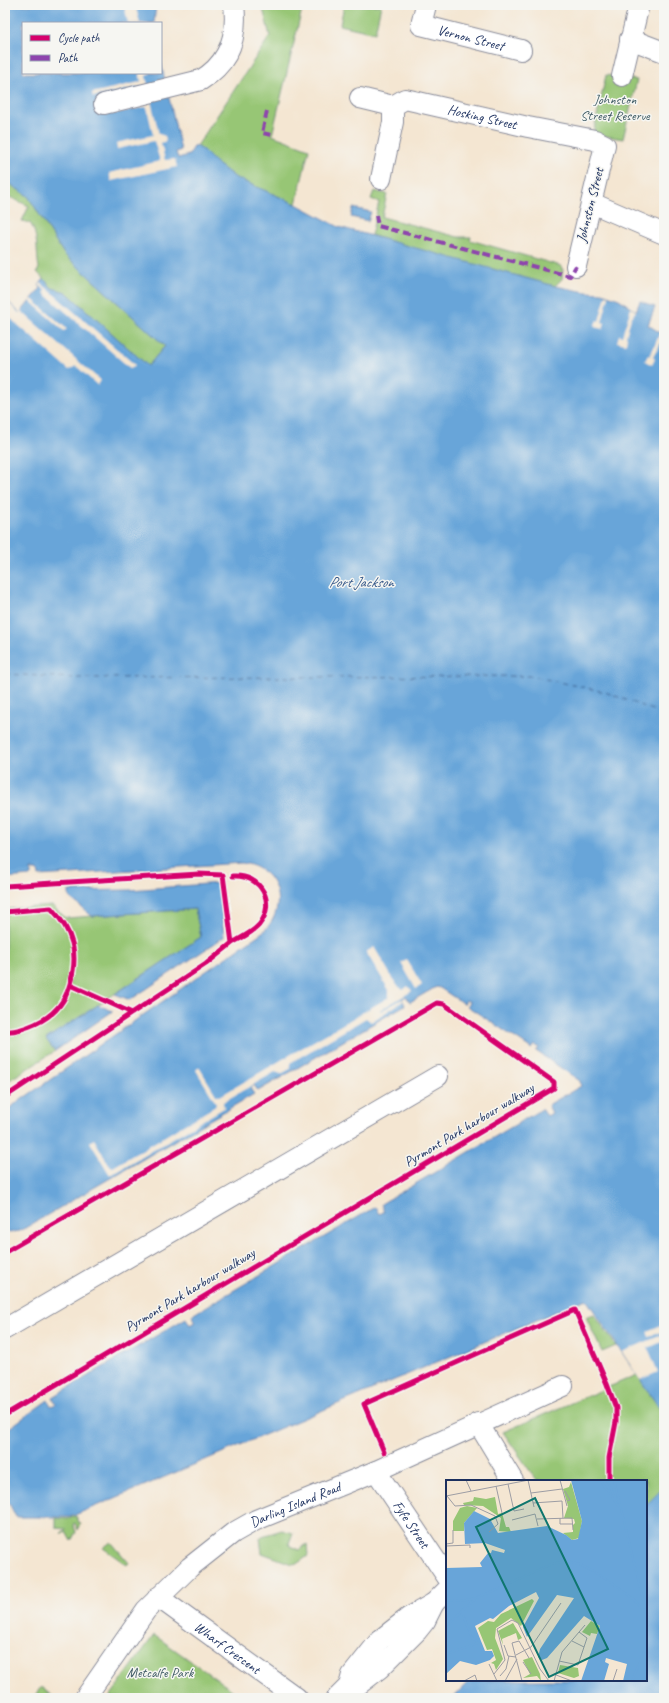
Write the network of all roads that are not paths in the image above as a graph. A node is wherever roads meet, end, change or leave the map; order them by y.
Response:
1 (234, 5) edge
2 (426, 5) edge
3 (639, 5) edge
4 (630, 39) junction
5 (521, 50) dead end
6 (664, 52) edge
7 (622, 76) dead end
8 (360, 98) dead end
9 (104, 104) dead end
10 (393, 106) junction
11 (605, 145) joint
12 (381, 179) dead end
13 (592, 203) junction
14 (664, 234) edge
15 (576, 266) dead end
16 (438, 1076) dead end
17 (5, 1329) edge
18 (563, 1386) dead end
19 (478, 1423) junction
20 (376, 1470) junction
21 (512, 1480) edge
22 (446, 1575) edge
23 (440, 1596) edge
24 (158, 1597) junction
25 (343, 1692) edge
26 (84, 1698) edge
27 (297, 1698) edge

1 - 9 street
2 - 5 street, Vernon Street
3 - 4 street
4 - 6 street
4 - 7 street
8 - 10 street
10 - 11 street, Hosking Street
10 - 12 street
11 - 13 street, Johnston Street
13 - 14 street
13 - 15 street, Johnston Street
16 - 17 street
18 - 19 street, Darling Island Road
19 - 20 street, Darling Island Road
19 - 21 street
20 - 22 street, Fyfe Street
20 - 24 street, Darling Island Road
23 - 25 street
24 - 26 street, Darling Island Road
24 - 27 street, Wharf Crescent

